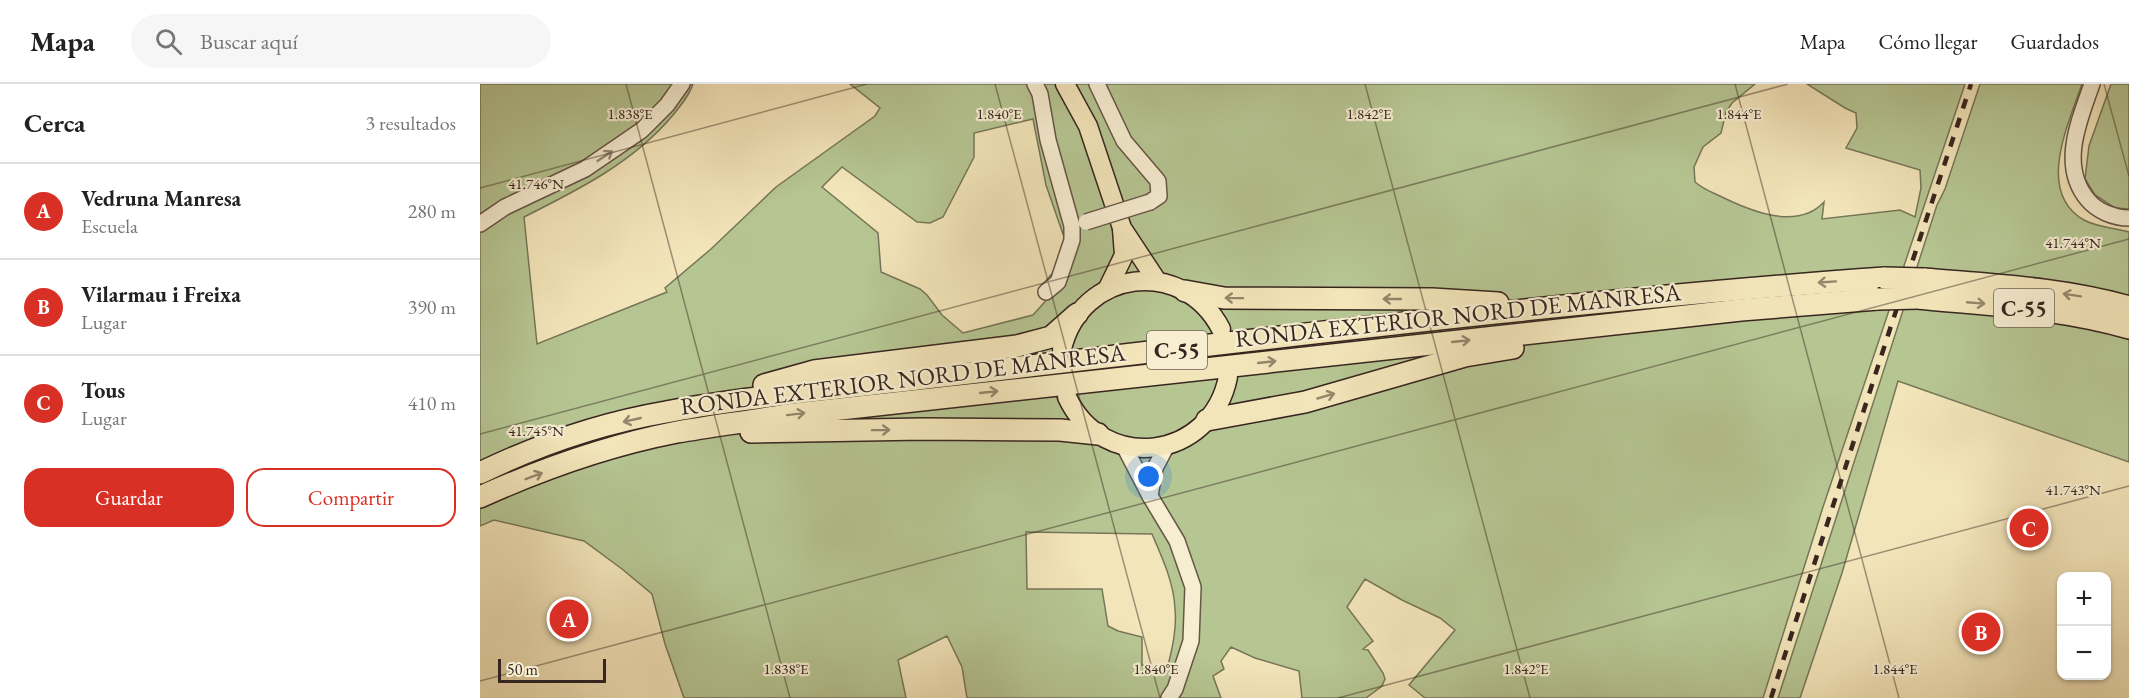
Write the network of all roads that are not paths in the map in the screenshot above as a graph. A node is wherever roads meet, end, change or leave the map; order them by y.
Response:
1 (682, 84) edge
2 (1035, 84) edge
3 (1065, 84) edge
4 (1096, 84) edge
5 (2092, 84) edge
6 (2129, 218) edge
7 (480, 224) edge
8 (1079, 224) junction
9 (1122, 228) junction
10 (1157, 282) junction
11 (1921, 289) junction
12 (1107, 290) junction
13 (1185, 291) junction
14 (1046, 292) dead end
15 (1556, 306) junction
16 (2129, 307) edge
17 (1077, 314) junction
18 (1619, 324) junction
19 (2129, 328) edge
20 (1221, 329) dead end
21 (1062, 349) dead end
22 (1228, 377) dead end
23 (1067, 397) dead end
24 (665, 412) junction
25 (1208, 420) junction
26 (676, 433) junction
27 (1098, 434) junction
28 (1167, 445) junction
29 (1124, 446) junction
30 (480, 473) edge
31 (1150, 496) junction
32 (480, 498) edge
33 (1169, 698) edge

7 -> 1 street
2 - 8 street
3 - 9 main road
4 - 8 street, bridge
5 - 6 street
8 - 14 street
9 - 10 main road
9 - 12 main road
10 - 12 main road
10 - 13 main road
11 -> 15 highway, RONDA EXTERIOR NORD DE MANRESA / C-55, bridge
16 -> 11 highway, RONDA EXTERIOR NORD DE MANRESA / C-55
11 - 18 highway, RONDA EXTERIOR NORD DE MANRESA / C-55, bridge
11 -> 19 highway, RONDA EXTERIOR NORD DE MANRESA / C-55
12 - 17 main road
15 -> 13 highway
13 - 20 main road
15 - 24 highway, RONDA EXTERIOR NORD DE MANRESA / C-55
17 - 21 main road
17 - 24 highway
25 -> 18 highway
26 -> 18 highway, RONDA EXTERIOR NORD DE MANRESA / C-55
22 - 25 main road
23 - 27 main road
24 -> 30 highway, RONDA EXTERIOR NORD DE MANRESA / C-55
25 - 28 main road
26 -> 27 highway
32 -> 26 highway, RONDA EXTERIOR NORD DE MANRESA / C-55
27 - 29 main road
28 - 29 main road
28 - 31 street
29 - 31 street
31 - 33 street

